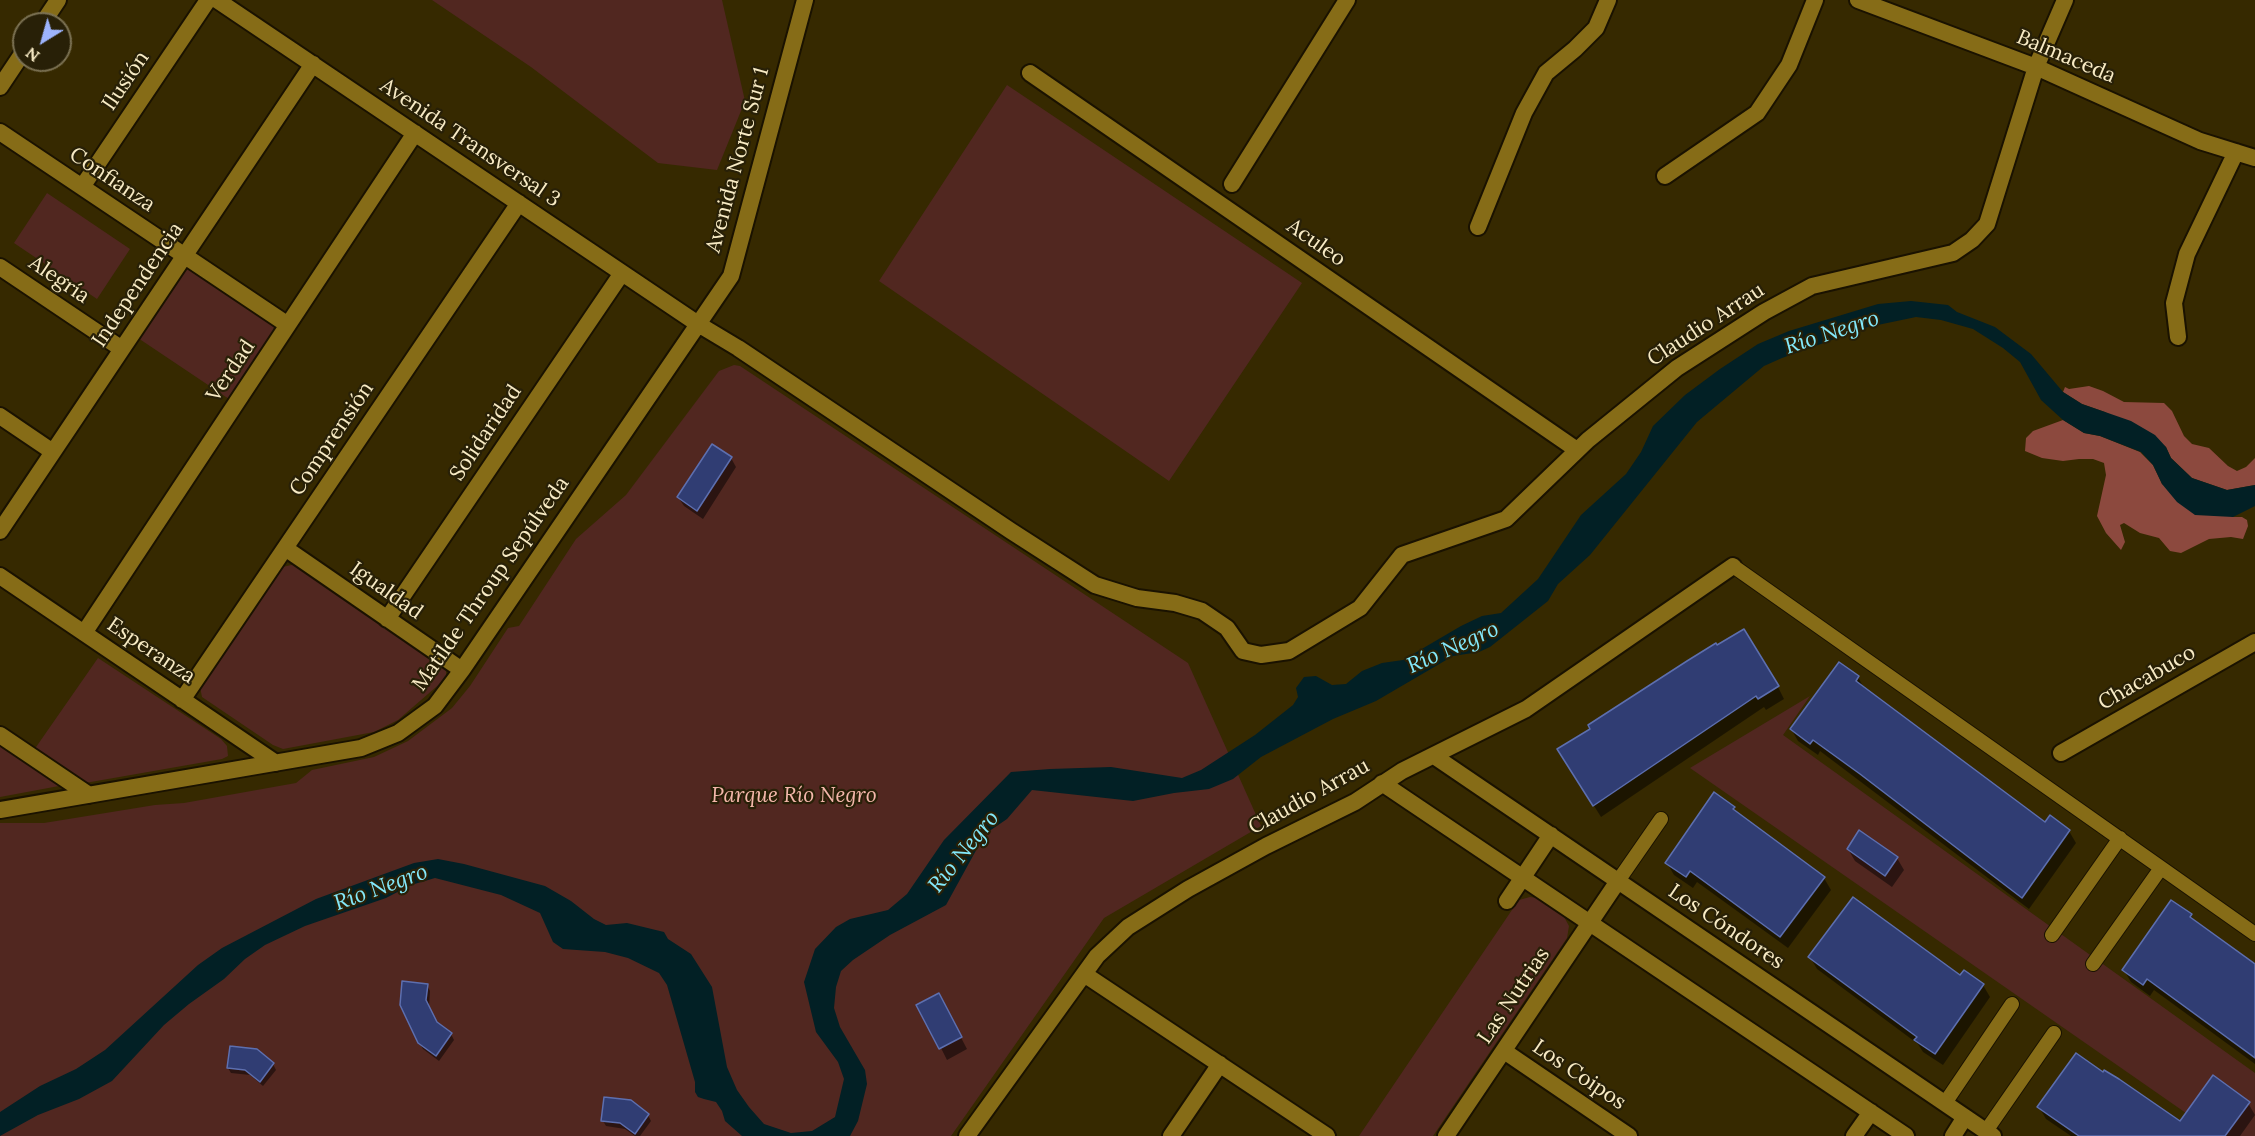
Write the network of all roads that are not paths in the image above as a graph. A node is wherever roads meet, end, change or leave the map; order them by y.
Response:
1 (208, 0) edge
2 (218, 0) edge
3 (805, 0) edge
4 (1347, 0) edge
5 (1608, 0) edge
6 (1815, 0) edge
7 (1858, 0) edge
8 (2065, 0) edge
9 (313, 64) junction
10 (2036, 67) junction
11 (12, 69) edge
12 (1030, 73) dead end
13 (0, 87) edge
14 (0, 132) edge
15 (415, 133) junction
16 (2236, 152) junction
17 (2255, 158) edge
18 (1665, 176) dead end
19 (1232, 184) dead end
20 (82, 187) junction
21 (519, 203) junction
22 (1478, 227) dead end
23 (185, 256) junction
24 (0, 267) edge
25 (622, 273) junction
26 (698, 324) junction
27 (288, 325) junction
28 (2178, 337) dead end
29 (122, 350) junction
30 (0, 416) edge
31 (1577, 450) junction
32 (53, 452) junction
33 (0, 531) edge
34 (285, 548) junction
35 (1733, 566) joint
36 (0, 576) edge
37 (387, 619) junction
38 (84, 633) junction
39 (2255, 642) edge
40 (1289, 651) joint
41 (462, 670) junction
42 (182, 700) junction
43 (0, 735) edge
44 (2061, 753) dead end
45 (1434, 756) junction
46 (276, 763) junction
47 (1382, 783) junction
48 (89, 795) junction
49 (0, 810) edge
50 (1661, 819) dead end
51 (1551, 835) junction
52 (2120, 838) junction
53 (2161, 868) junction
54 (1523, 877) junction
55 (1618, 881) junction
56 (1507, 901) dead end
57 (1591, 922) junction
58 (2255, 934) edge
59 (2052, 935) dead end
60 (2093, 964) dead end
61 (1084, 974) junction
62 (2012, 1004) dead end
63 (2054, 1033) dead end
64 (1504, 1051) junction
65 (1220, 1064) junction
66 (1945, 1103) junction
67 (1870, 1112) junction
68 (1965, 1117) junction
69 (1989, 1134) edge
70 (967, 1136) edge
71 (1171, 1136) edge
72 (1327, 1136) edge
73 (1446, 1136) edge
74 (1629, 1136) edge
75 (1854, 1136) edge
76 (1906, 1136) edge
77 (1953, 1136) edge

1 - 20 street, Ilusión
2 - 9 street, Avenida Transversal 3
3 - 26 street, Avenida Norte Sur 1
4 - 19 street
5 - 22 street
6 - 18 street
7 - 10 street, Balmaceda
8 - 10 street, Claudio Arrau
9 - 15 street, Avenida Transversal 3
9 - 23 street, Independencia
10 - 16 street, Balmaceda
10 - 31 street, Claudio Arrau
11 - 13 street
12 - 31 street, Aculeo
14 - 20 street, Confianza
15 - 21 street, Avenida Transversal 3
15 - 27 street, Verdad
16 - 17 street, Balmaceda
16 - 28 street
20 - 23 street, Confianza
21 - 25 street, Avenida Transversal 3
21 - 34 street, Comprensión
23 - 27 street, Confianza
23 - 29 street, Independencia
24 - 29 street, Alegría
25 - 26 street, Avenida Transversal 3
25 - 37 street, Solidaridad
26 - 40 street, Avenida Transversal 3
26 - 41 street, Matilde Throup Sepúlveda
27 - 38 street, Verdad
29 - 32 street, Independencia
30 - 32 street
31 - 40 street, Claudio Arrau
32 - 33 street, Independencia
34 - 37 street, Igualdad
34 - 42 street, Comprensión
35 - 45 street, Claudio Arrau
35 - 52 lane
36 - 38 street, Esperanza
37 - 41 street, Igualdad
38 - 42 street, Esperanza
39 - 44 street, Chacabuco
41 - 46 street, Matilde Throup Sepúlveda
42 - 46 street, Esperanza
43 - 48 street
45 - 47 street, Claudio Arrau
45 - 51 street, Los Cóndores
46 - 48 street, Matilde Throup Sepúlveda
47 - 54 street
47 - 61 street, Claudio Arrau
48 - 49 street, Matilde Throup Sepúlveda
50 - 55 lane
51 - 54 street
51 - 55 street, Los Cóndores
52 - 53 lane
52 - 59 lane
53 - 58 lane
53 - 60 lane
54 - 56 street
54 - 57 street
55 - 57 street, Las Nutrias
55 - 66 street, Los Cóndores
57 - 64 street, Las Nutrias
57 - 67 street
61 - 65 street
61 - 70 street, Claudio Arrau
62 - 66 lane
63 - 69 lane
64 - 73 street, Las Nutrias
64 - 74 street, Los Coipos
65 - 71 street
65 - 72 street
66 - 68 street, Los Cóndores
67 - 75 street
67 - 76 street
68 - 69 street, Los Cóndores
68 - 77 street

